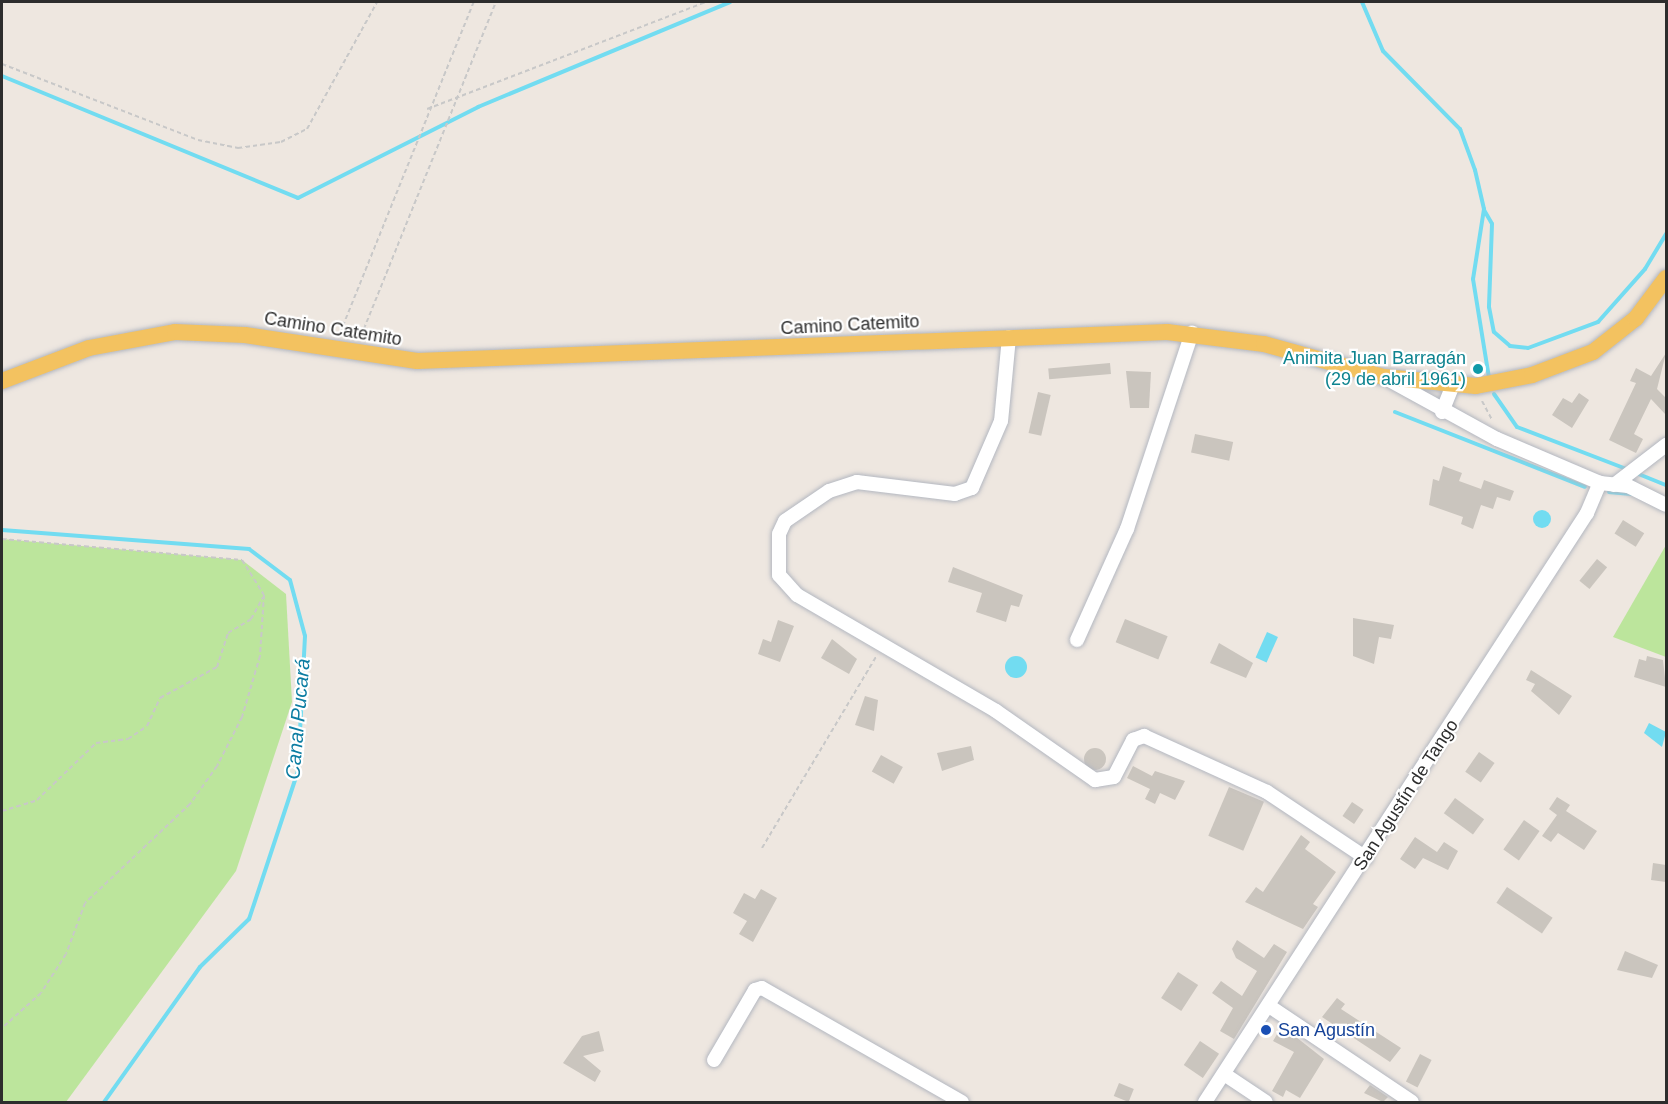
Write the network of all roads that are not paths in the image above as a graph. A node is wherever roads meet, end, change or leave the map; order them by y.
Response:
1 (1666, 278) edge
2 (1192, 332) junction
3 (1009, 337) junction
4 (1384, 377) junction
5 (2, 381) edge
6 (1452, 387) junction
7 (1442, 412) junction
8 (1666, 445) edge
9 (1613, 482) junction
10 (1666, 505) edge
11 (1077, 640) dead end
12 (1366, 858) junction
13 (1269, 1006) junction
14 (714, 1060) dead end
15 (1224, 1074) junction
16 (962, 1102) edge
17 (1205, 1102) edge
18 (1266, 1102) edge
19 (1412, 1102) edge

1 - 6 main road, Camino Catemito
2 - 3 main road, Camino Catemito
2 - 4 main road, Camino Catemito
2 - 11 street
3 - 5 main road, Camino Catemito
3 - 12 street
4 - 6 main road, Camino Catemito
4 - 7 street
6 - 7 street
7 - 9 street
8 - 9 street
9 - 10 street
9 - 12 street, San Agustín de Tango
12 - 13 street, San Agustín de Tango
13 - 15 street, San Agustín de Tango
13 - 19 street
14 - 16 street
15 - 17 street, San Agustín de Tango
15 - 18 street

